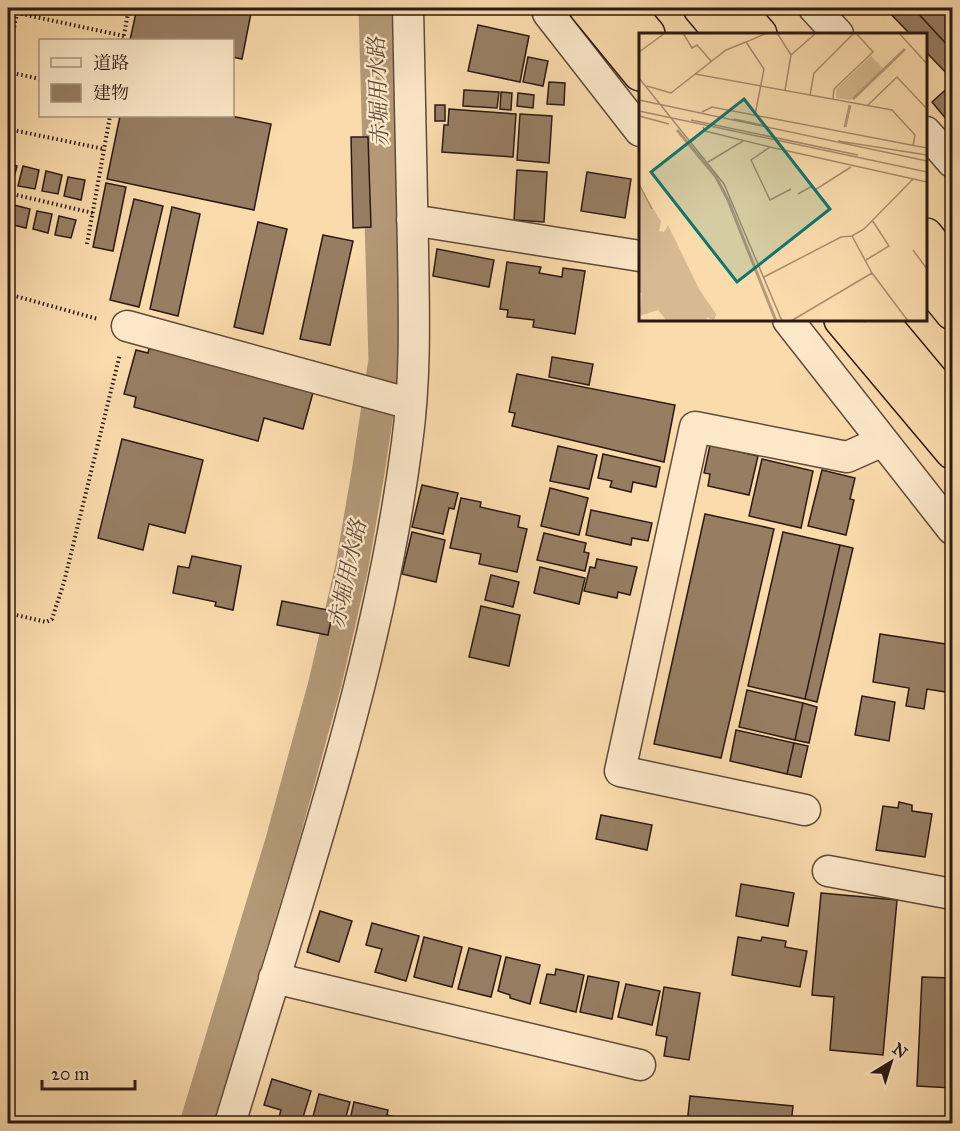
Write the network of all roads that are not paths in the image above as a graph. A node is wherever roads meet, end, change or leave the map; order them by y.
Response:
1 (408, 8) edge
2 (550, 8) edge
3 (586, 8) edge
4 (626, 8) edge
5 (700, 8) edge
6 (738, 8) edge
7 (814, 8) edge
8 (647, 33) edge
9 (721, 33) edge
10 (759, 33) edge
11 (837, 33) edge
12 (639, 73) edge
13 (639, 130) edge
14 (927, 133) edge
15 (951, 157) edge
16 (412, 220) junction
17 (927, 236) edge
18 (639, 256) edge
19 (952, 268) edge
20 (927, 282) edge
21 (952, 313) edge
22 (789, 321) edge
23 (842, 321) edge
24 (882, 321) edge
25 (127, 326) road end
26 (411, 404) junction
27 (952, 405) edge
28 (883, 441) junction
29 (952, 452) edge
30 (952, 529) edge
31 (805, 810) dead end
32 (828, 871) dead end
33 (952, 894) edge
34 (274, 978) junction
35 (640, 1065) dead end
36 (230, 1124) edge

1 - 16 street
2 - 13 street
3 - 12 highway
4 - 8 highway
5 - 9 highway
6 - 10 highway
7 - 11 street
14 - 15 street
16 - 18 street
16 - 26 street
17 - 19 highway
20 - 21 highway
22 - 28 street
23 - 29 highway
24 - 27 highway
25 - 26 street
26 - 34 street
28 - 30 street
28 - 31 street
32 - 33 street
34 - 35 street
34 - 36 street

